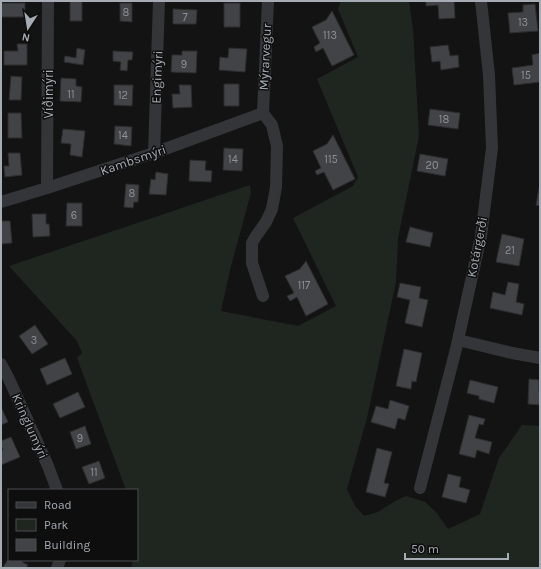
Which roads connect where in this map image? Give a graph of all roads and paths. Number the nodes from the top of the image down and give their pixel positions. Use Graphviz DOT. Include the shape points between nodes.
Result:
graph roads {
  1 [pos="48,1"];
  2 [pos="159,1"];
  3 [pos="268,1"];
  4 [pos="481,1"];
  5 [pos="263,113"];
  6 [pos="154,153"];
  7 [pos="47,188"];
  8 [pos="1,202"];
  9 [pos="263,296"];
  10 [pos="458,340"];
  11 [pos="540,358"];
  12 [pos="1,364"];
  13 [pos="420,488"];
  14 [pos="57,489"];
  1 -- 7 [label="street, Víðimýri"];
  2 -- 6 [label="street, Engimýri"];
  3 -- 5 [label="street, Mýrarvegur"];
  4 -- 10 [label="street, Kotárgerði" via="489,75 492,148 481,236"];
  5 -- 6 [label="street, Kambsmýri"];
  5 -- 9 [label="street" via="272,125 276,146 276,187 272,209 252,243 252,263"];
  6 -- 7 [label="street, Kambsmýri"];
  7 -- 8 [label="street, Kambsmýri"];
  10 -- 11 [label="street"];
  10 -- 13 [label="street, Kotárgerði"];
  12 -- 14 [label="street, Kringlumýri"];
}
